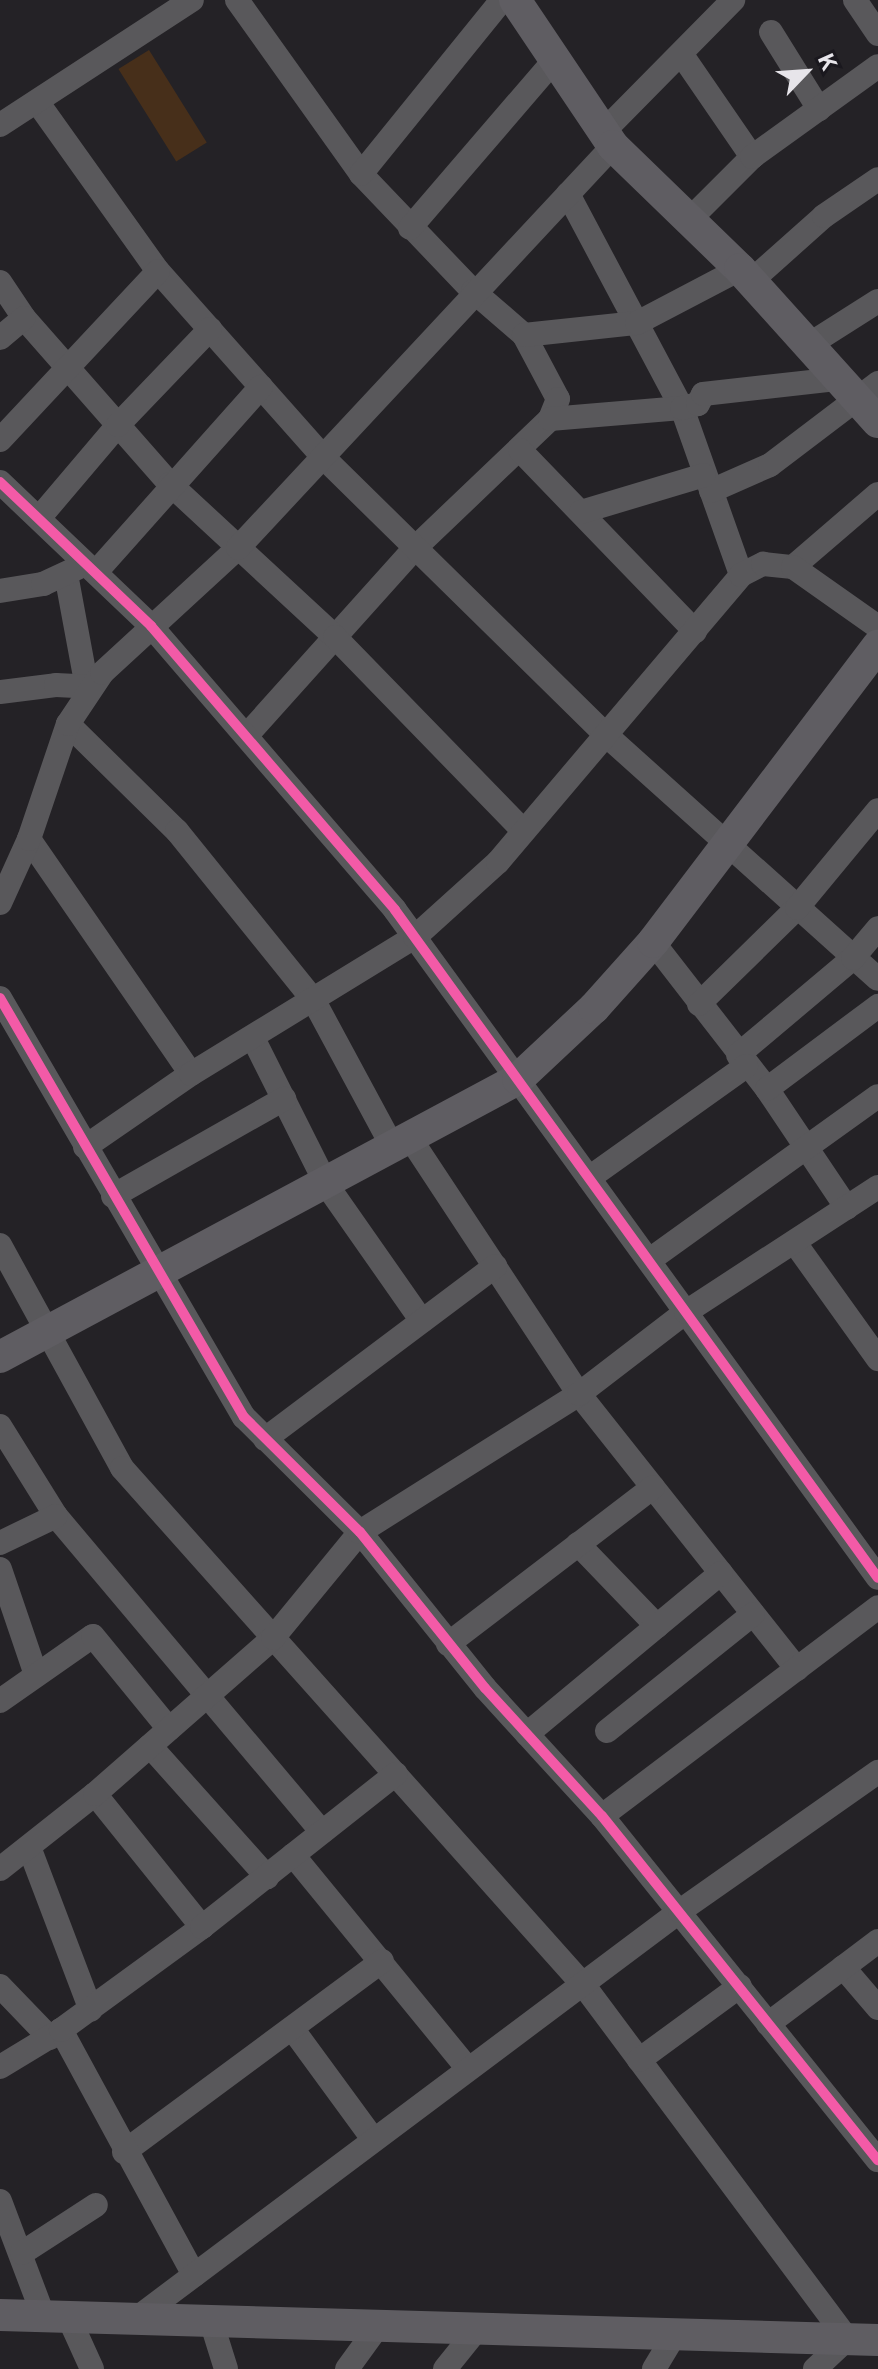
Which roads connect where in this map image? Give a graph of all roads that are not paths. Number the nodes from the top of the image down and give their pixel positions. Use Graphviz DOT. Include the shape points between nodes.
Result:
graph roads {
  1 [pos="192,0"];
  2 [pos="237,0"];
  3 [pos="733,0"];
  4 [pos="513,1"];
  5 [pos="771,32"];
  6 [pos="682,55"];
  7 [pos="553,62"];
  8 [pos="878,66"];
  9 [pos="38,103"];
  10 [pos="819,109"];
  11 [pos="3,116"];
  12 [pos="607,139"];
  13 [pos="752,157"];
  14 [pos="361,174"];
  15 [pos="878,179"];
  16 [pos="568,194"];
  17 [pos="688,221"];
  18 [pos="410,228"];
  19 [pos="158,271"];
  20 [pos="745,276"];
  21 [pos="0,282"];
  22 [pos="473,291"];
  23 [pos="878,301"];
  24 [pos="24,318"];
  25 [pos="637,323"];
  26 [pos="210,329"];
  27 [pos="524,335"];
  28 [pos="0,338"];
  29 [pos="807,346"];
  30 [pos="68,370"];
  31 [pos="261,387"];
  32 [pos="857,387"];
  33 [pos="682,408"];
  34 [pos="550,419"];
  35 [pos="878,422"];
  36 [pos="118,425"];
  37 [pos="0,440"];
  38 [pos="520,450"];
  39 [pos="323,457"];
  40 [pos="0,482"];
  41 [pos="708,483"];
  42 [pos="170,484"];
  43 [pos="878,494"];
  44 [pos="581,512"];
  45 [pos="40,517"];
  46 [pos="238,548"];
  47 [pos="414,549"];
  48 [pos="793,567"];
  49 [pos="83,570"];
  50 [pos="741,575"];
  51 [pos="0,591"];
  52 [pos="151,626"];
  53 [pos="878,627"];
  54 [pos="695,631"];
  55 [pos="335,637"];
  56 [pos="878,646"];
  57 [pos="89,687"];
  58 [pos="0,692"];
  59 [pos="68,724"];
  60 [pos="248,734"];
  61 [pos="606,735"];
  62 [pos="878,810"];
  63 [pos="523,830"];
  64 [pos="29,839"];
  65 [pos="726,848"];
  66 [pos="0,903"];
  67 [pos="797,908"];
  68 [pos="878,928"];
  69 [pos="415,937"];
  70 [pos="653,942"];
  71 [pos="878,946"];
  72 [pos="853,958"];
  73 [pos="878,979"];
  74 [pos="0,998"];
  75 [pos="314,1001"];
  76 [pos="699,1004"];
  77 [pos="878,1006"];
  78 [pos="254,1040"];
  79 [pos="742,1060"];
  80 [pos="191,1074"];
  81 [pos="518,1079"];
  82 [pos="767,1089"];
  83 [pos="878,1096"];
  84 [pos="284,1099"];
  85 [pos="402,1143"];
  86 [pos="806,1146"];
  87 [pos="85,1147"];
  88 [pos="589,1178"];
  89 [pos="326,1184"];
  90 [pos="878,1187"];
  91 [pos="113,1196"];
  92 [pos="847,1208"];
  93 [pos="795,1243"];
  94 [pos="0,1245"];
  95 [pos="651,1259"];
  96 [pos="495,1266"];
  97 [pos="158,1273"];
  98 [pos="686,1312"];
  99 [pos="422,1321"];
  100 [pos="870,1330"];
  101 [pos="50,1331"];
  102 [pos="0,1357"];
  103 [pos="878,1359"];
  104 [pos="579,1394"];
  105 [pos="0,1426"];
  106 [pos="265,1439"];
  107 [pos="653,1487"];
  108 [pos="56,1516"];
  109 [pos="360,1532"];
  110 [pos="0,1543"];
  111 [pos="578,1544"];
  112 [pos="0,1569"];
  113 [pos="721,1573"];
  114 [pos="878,1578"];
  115 [pos="878,1607"];
  116 [pos="753,1614"];
  117 [pos="10,1624"];
  118 [pos="657,1626"];
  119 [pos="273,1638"];
  120 [pos="448,1644"];
  121 [pos="797,1669"];
  122 [pos="36,1675"];
  123 [pos="206,1697"];
  124 [pos="0,1701"];
  125 [pos="169,1729"];
  126 [pos="607,1731"];
  127 [pos="527,1734"];
  128 [pos="150,1746"];
  129 [pos="878,1772"];
  130 [pos="396,1774"];
  131 [pos="95,1794"];
  132 [pos="602,1816"];
  133 [pos="322,1832"];
  134 [pos="29,1847"];
  135 [pos="293,1855"];
  136 [pos="0,1869"];
  137 [pos="267,1877"];
  138 [pos="680,1911"];
  139 [pos="202,1927"];
  140 [pos="878,1941"];
  141 [pos="382,1961"];
  142 [pos="843,1967"];
  143 [pos="0,1986"];
  144 [pos="740,1986"];
  145 [pos="585,1987"];
  146 [pos="878,2008"];
  147 [pos="91,2010"];
  148 [pos="768,2024"];
  149 [pos="294,2031"];
  150 [pos="55,2034"];
  151 [pos="639,2060"];
  152 [pos="0,2067"];
  153 [pos="468,2069"];
  154 [pos="373,2139"];
  155 [pos="124,2152"];
  156 [pos="878,2160"];
  157 [pos="0,2201"];
  158 [pos="96,2205"];
  159 [pos="22,2253"];
  160 [pos="194,2275"];
  161 [pos="0,2315"];
  162 [pos="56,2316"];
  163 [pos="137,2318"];
  164 [pos="211,2321"];
  165 [pos="379,2325"];
  166 [pos="478,2328"];
  167 [pos="675,2334"];
  168 [pos="863,2339"];
  169 [pos="92,2369"];
  170 [pos="226,2369"];
  171 [pos="347,2369"];
  172 [pos="445,2369"];
  173 [pos="654,2369"];
  174 [pos="815,2369"];
  1 -- 9 [label="street"];
  2 -- 14 [label="street"];
  3 -- 6 [label="street"];
  4 -- 7 [label="street"];
  4 -- 14 [label="street"];
  5 -- 10 [label="street"];
  6 -- 12 [label="street"];
  6 -- 13 [label="street"];
  7 -- 12 [label="street"];
  7 -- 18 [label="street"];
  8 -- 10 [label="street"];
  9 -- 11 [label="street"];
  9 -- 19 [label="street"];
  10 -- 13 [label="street"];
  12 -- 16 [label="street"];
  12 -- 17 [label="street"];
  13 -- 17 [label="street"];
  14 -- 18 [label="street"];
  15 -- 20 [label="street"];
  16 -- 22 [label="street"];
  16 -- 25 [label="street"];
  17 -- 20 [label="street"];
  18 -- 22 [label="street"];
  19 -- 26 [label="street"];
  19 -- 30 [label="street"];
  20 -- 25 [label="street"];
  20 -- 29 [label="street"];
  21 -- 24 [label="street"];
  22 -- 27 [label="street"];
  22 -- 39 [label="street"];
  23 -- 29 [label="street"];
  24 -- 28 [label="street"];
  24 -- 30 [label="street"];
  25 -- 27 [label="street"];
  25 -- 33 [label="street"];
  26 -- 31 [label="street"];
  26 -- 36 [label="street"];
  27 -- 34 [label="street" via="558,399"];
  29 -- 32 [label="street"];
  30 -- 36 [label="street"];
  30 -- 37 [label="street"];
  31 -- 39 [label="street"];
  31 -- 42 [label="street"];
  32 -- 33 [label="street" via="703,394 698,404"];
  32 -- 35 [label="street"];
  32 -- 41 [label="street" via="770,465"];
  33 -- 34 [label="street"];
  33 -- 41 [label="street"];
  34 -- 38 [label="street"];
  36 -- 42 [label="street"];
  36 -- 45 [label="street"];
  38 -- 44 [label="street"];
  38 -- 47 [label="street"];
  39 -- 46 [label="street"];
  39 -- 47 [label="street"];
  40 -- 45 [label="street"];
  41 -- 44 [label="street"];
  41 -- 50 [label="street"];
  42 -- 46 [label="street"];
  42 -- 49 [label="street"];
  43 -- 48 [label="street"];
  44 -- 54 [label="street"];
  45 -- 49 [label="street"];
  46 -- 52 [label="street"];
  46 -- 55 [label="street"];
  47 -- 55 [label="street"];
  47 -- 61 [label="street"];
  48 -- 50 [label="street" via="763,564"];
  48 -- 53 [label="street"];
  49 -- 51 [label="street"];
  49 -- 52 [label="street"];
  49 -- 57 [label="street"];
  50 -- 54 [label="street"];
  52 -- 57 [label="street"];
  52 -- 60 [label="street"];
  54 -- 61 [label="street"];
  55 -- 60 [label="street"];
  55 -- 63 [label="street"];
  56 -- 65 [label="street"];
  57 -- 58 [label="street"];
  57 -- 59 [label="street"];
  59 -- 64 [label="street"];
  59 -- 75 [label="street" via="177,831"];
  60 -- 69 [label="street"];
  61 -- 63 [label="street"];
  61 -- 65 [label="street"];
  62 -- 67 [label="street"];
  63 -- 69 [label="street" via="498,862"];
  64 -- 66 [label="street"];
  64 -- 80 [label="street"];
  65 -- 67 [label="street"];
  65 -- 70 [label="street"];
  67 -- 72 [label="street"];
  67 -- 76 [label="street"];
  68 -- 72 [label="street"];
  69 -- 75 [label="street"];
  69 -- 81 [label="street"];
  70 -- 76 [label="street"];
  70 -- 81 [label="street" via="594,1008"];
  71 -- 72 [label="street"];
  72 -- 73 [label="street"];
  72 -- 79 [label="street"];
  74 -- 87 [label="street"];
  75 -- 78 [label="street"];
  75 -- 85 [label="street"];
  76 -- 79 [label="street"];
  77 -- 82 [label="street"];
  78 -- 80 [label="street"];
  78 -- 84 [label="street"];
  79 -- 82 [label="street"];
  79 -- 88 [label="street"];
  80 -- 87 [label="street"];
  81 -- 85 [label="street"];
  81 -- 88 [label="street"];
  82 -- 86 [label="street"];
  83 -- 86 [label="street"];
  84 -- 89 [label="street"];
  84 -- 91 [label="street"];
  85 -- 89 [label="street"];
  85 -- 96 [label="street"];
  86 -- 92 [label="street"];
  86 -- 95 [label="street"];
  87 -- 91 [label="street"];
  88 -- 95 [label="street"];
  89 -- 97 [label="street"];
  89 -- 99 [label="street"];
  90 -- 92 [label="street"];
  91 -- 97 [label="street"];
  92 -- 93 [label="street"];
  93 -- 98 [label="street"];
  93 -- 100 [label="street"];
  94 -- 101 [label="street"];
  95 -- 98 [label="street"];
  96 -- 99 [label="street"];
  96 -- 104 [label="street"];
  97 -- 101 [label="street"];
  97 -- 106 [label="street" via="244,1417"];
  98 -- 104 [label="street"];
  98 -- 114 [label="street"];
  99 -- 106 [label="street"];
  100 -- 103 [label="street"];
  101 -- 102 [label="street"];
  101 -- 119 [label="street" via="122,1468"];
  104 -- 107 [label="street"];
  104 -- 109 [label="street"];
  105 -- 108 [label="street"];
  106 -- 109 [label="street"];
  107 -- 111 [label="street"];
  107 -- 113 [label="street"];
  108 -- 110 [label="street"];
  108 -- 123 [label="street"];
  109 -- 119 [label="street"];
  109 -- 120 [label="street"];
  111 -- 118 [label="street"];
  111 -- 120 [label="street"];
  112 -- 117 [label="street"];
  113 -- 116 [label="street"];
  113 -- 118 [label="street"];
  115 -- 121 [label="street"];
  116 -- 121 [label="street"];
  116 -- 126 [label="street"];
  117 -- 122 [label="street"];
  118 -- 127 [label="street"];
  119 -- 123 [label="street"];
  119 -- 130 [label="street"];
  120 -- 127 [label="street"];
  121 -- 132 [label="street"];
  122 -- 124 [label="street"];
  122 -- 125 [label="street" via="93,1636"];
  123 -- 125 [label="street"];
  123 -- 133 [label="street"];
  125 -- 128 [label="street"];
  127 -- 132 [label="street"];
  128 -- 131 [label="street"];
  128 -- 137 [label="street"];
  129 -- 138 [label="street"];
  130 -- 133 [label="street"];
  130 -- 145 [label="street"];
  131 -- 134 [label="street"];
  131 -- 139 [label="street"];
  132 -- 138 [label="street"];
  133 -- 135 [label="street"];
  134 -- 136 [label="street"];
  134 -- 147 [label="street"];
  135 -- 137 [label="street"];
  135 -- 141 [label="street"];
  137 -- 139 [label="street"];
  138 -- 144 [label="street"];
  138 -- 145 [label="street"];
  139 -- 147 [label="street"];
  140 -- 142 [label="street"];
  141 -- 149 [label="street"];
  141 -- 153 [label="street"];
  142 -- 146 [label="street"];
  142 -- 148 [label="street"];
  143 -- 150 [label="street"];
  144 -- 148 [label="street"];
  144 -- 151 [label="street"];
  145 -- 151 [label="street"];
  145 -- 153 [label="street"];
  147 -- 150 [label="street"];
  148 -- 156 [label="street"];
  149 -- 154 [label="street"];
  149 -- 155 [label="street"];
  150 -- 152 [label="street"];
  150 -- 155 [label="street"];
  151 -- 168 [label="street"];
  153 -- 154 [label="street"];
  154 -- 160 [label="street"];
  155 -- 160 [label="street"];
  157 -- 159 [label="street"];
  158 -- 159 [label="street"];
  159 -- 162 [label="street"];
  160 -- 163 [label="street"];
  161 -- 162 [label="street"];
  162 -- 163 [label="street"];
  162 -- 169 [label="street"];
  163 -- 164 [label="street"];
  164 -- 165 [label="street"];
  164 -- 170 [label="street"];
  165 -- 166 [label="street"];
  165 -- 171 [label="street"];
  166 -- 167 [label="street"];
  166 -- 172 [label="street"];
  167 -- 168 [label="street"];
  167 -- 173 [label="street"];
  168 -- 174 [label="street"];
}
